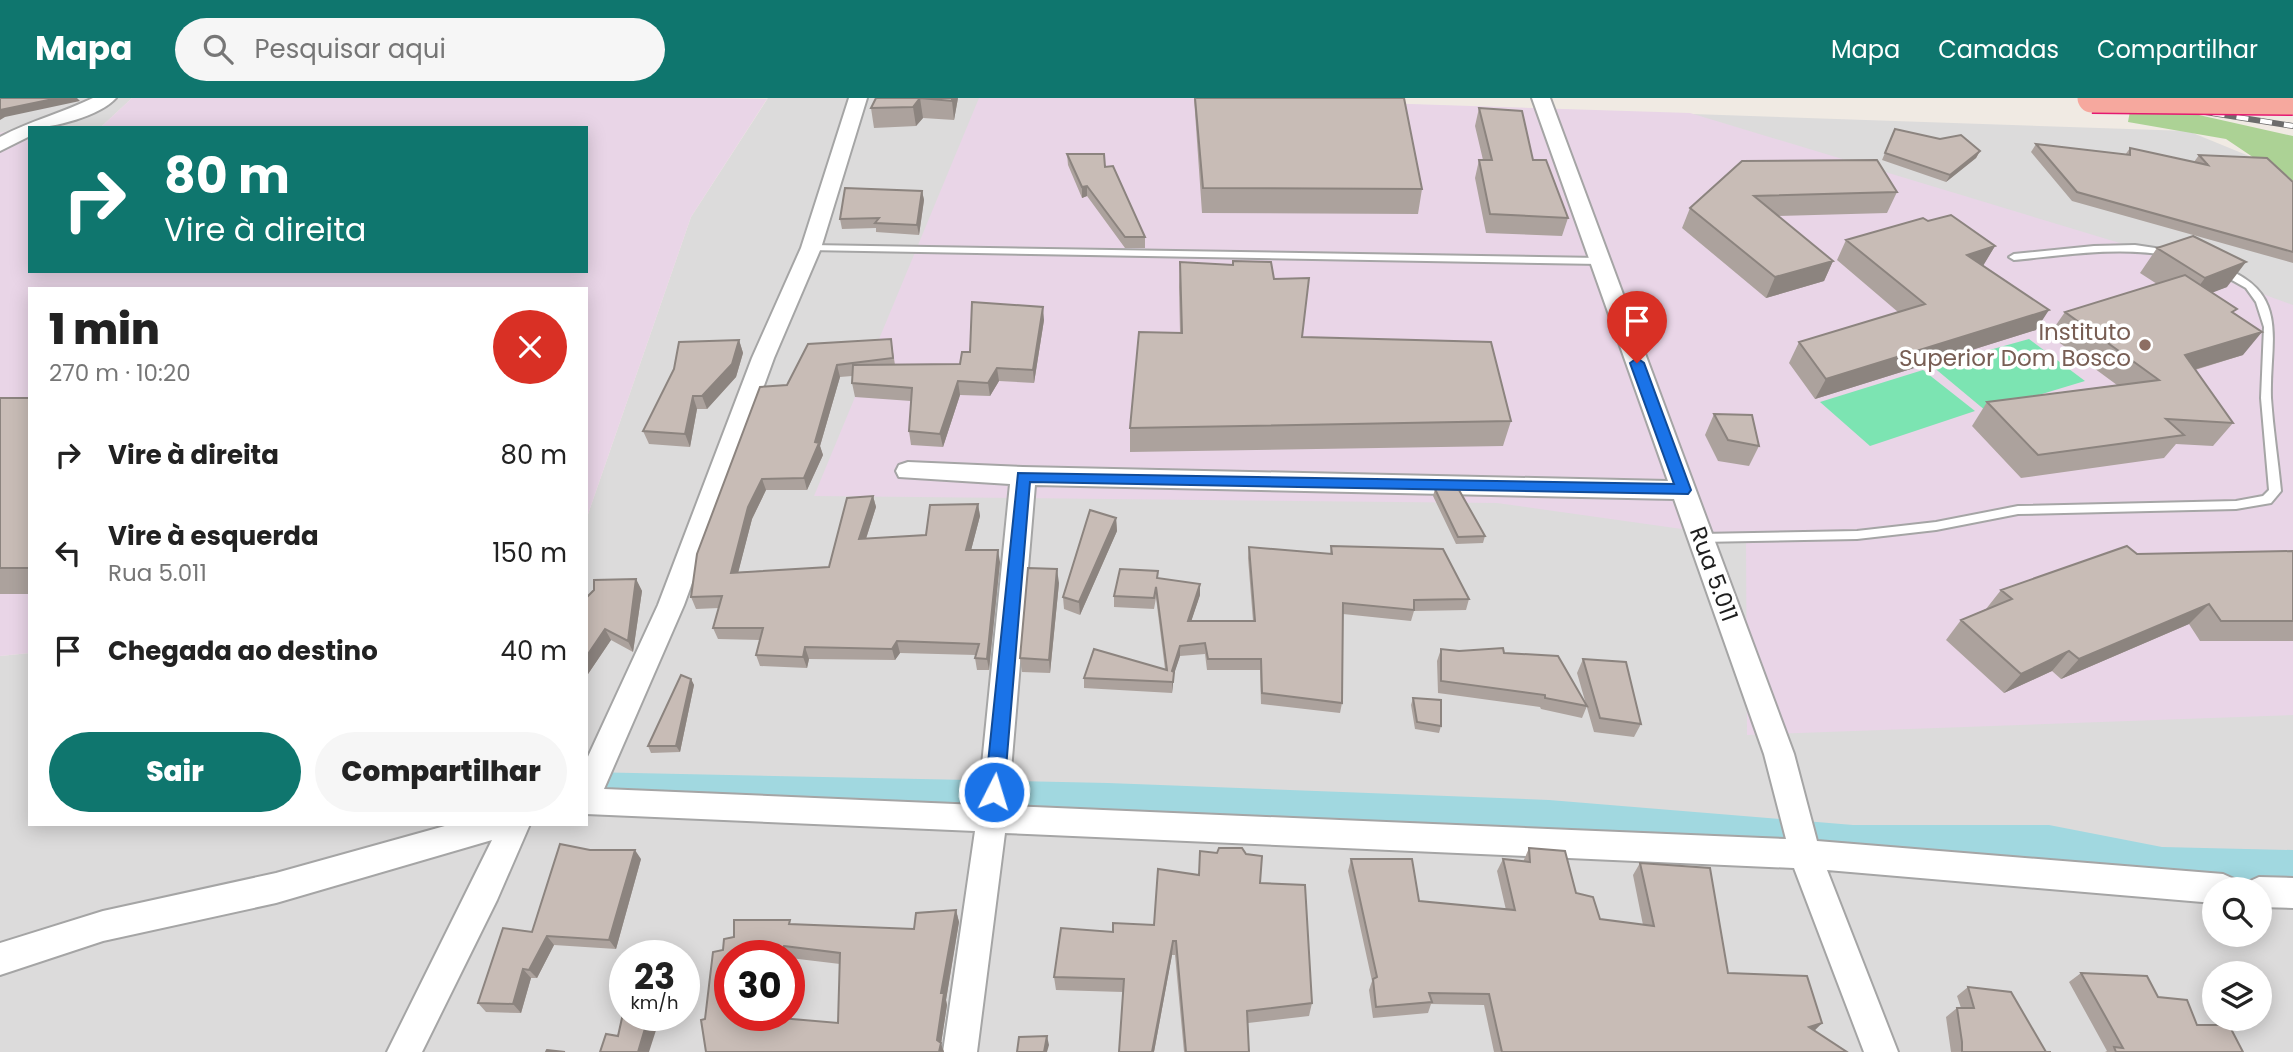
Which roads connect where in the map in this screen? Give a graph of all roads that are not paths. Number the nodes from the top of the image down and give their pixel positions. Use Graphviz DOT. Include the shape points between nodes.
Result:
graph roads {
  1 [pos="107,98"];
  2 [pos="858,98"];
  3 [pos="1541,98"];
  4 [pos="2092,98"];
  5 [pos="2293,100"];
  6 [pos="36,126"];
  7 [pos="28,129"];
  8 [pos="0,145"];
  9 [pos="811,248"];
  10 [pos="2180,255"];
  11 [pos="2014,257"];
  12 [pos="1600,261"];
  13 [pos="2203,262"];
  14 [pos="908,471"];
  15 [pos="1023,476"];
  16 [pos="1683,490"];
  17 [pos="1700,538"];
  18 [pos="588,791"];
  19 [pos="588,801"];
  20 [pos="992,818"];
  21 [pos="493,826"];
  22 [pos="514,826"];
  23 [pos="1805,854"];
  24 [pos="2202,887"];
  25 [pos="2272,892"];
  26 [pos="2293,893"];
  27 [pos="0,959"];
  28 [pos="404,1052"];
  29 [pos="960,1052"];
  30 [pos="1881,1052"];
  1 -- 6 [label="street"];
  2 -- 9 [label="street"];
  3 -- 12 [label="street, Rua 5.011"];
  4 -- 5 [label="highway, bridge"];
  7 -- 8 [label="street"];
  9 -- 12 [label="lane"];
  9 -- 18 [label="street" via="763,358 671,605"];
  10 -- 11 [label="lane" via="2156,249 2115,249"];
  12 -- 16 [label="street, Rua 5.011"];
  13 -- 17 [label="lane" via="2249,286 2269,327 2266,398 2275,491 2267,500 2236,505 2018,510 1857,535"];
  14 -- 15 [label="street"];
  15 -- 16 [label="street"];
  15 -- 20 [label="street"];
  16 -- 17 [label="street, Rua 5.011"];
  17 -- 23 [label="street, Rua 5.011" via="1779,754"];
  19 -- 20 [label="street"];
  20 -- 23 [label="street"];
  20 -- 29 [label="street"];
  21 -- 27 [label="street" via="276,888 103,926"];
  22 -- 28 [label="street"];
  23 -- 24 [label="street"];
  23 -- 30 [label="street, Rua 5.011"];
  25 -- 26 [label="street"];
}
